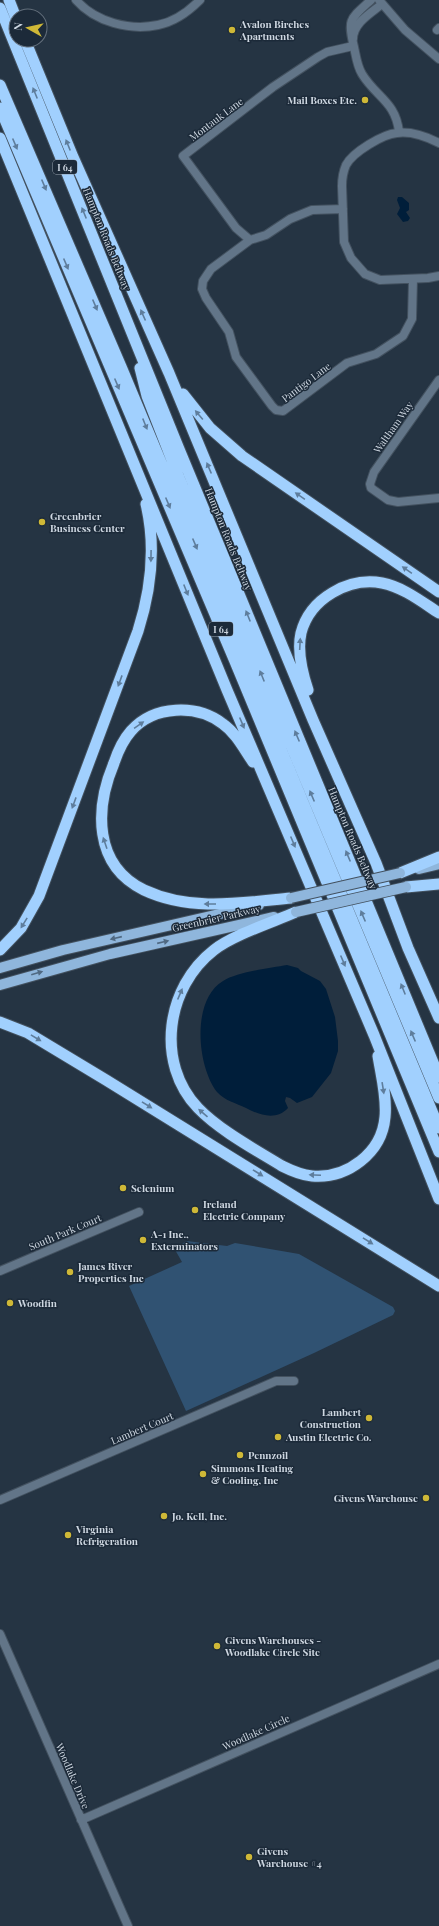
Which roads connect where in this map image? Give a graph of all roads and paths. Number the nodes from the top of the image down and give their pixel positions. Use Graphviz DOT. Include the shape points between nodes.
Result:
graph roads {
  1 [pos="76,0"];
  2 [pos="200,0"];
  3 [pos="371,0"];
  4 [pos="381,2"];
  5 [pos="0,8"];
  6 [pos="353,46"];
  7 [pos="28,48"];
  8 [pos="439,59"];
  9 [pos="0,85"];
  10 [pos="0,108"];
  11 [pos="399,132"];
  12 [pos="0,138"];
  13 [pos="439,142"];
  14 [pos="343,209"];
  15 [pos="250,240"];
  16 [pos="439,276"];
  17 [pos="413,279"];
  18 [pos="130,327"];
  19 [pos="159,350"];
  20 [pos="439,380"];
  21 [pos="134,463"];
  22 [pos="439,498"];
  23 [pos="439,592"];
  24 [pos="439,613"];
  25 [pos="326,750"];
  26 [pos="266,780"];
  27 [pos="439,857"];
  28 [pos="439,864"];
  29 [pos="400,873"];
  30 [pos="439,879"];
  31 [pos="439,884"];
  32 [pos="406,887"];
  33 [pos="290,898"];
  34 [pos="296,912"];
  35 [pos="408,948"];
  36 [pos="0,950"];
  37 [pos="0,968"];
  38 [pos="0,985"];
  39 [pos="439,1004"];
  40 [pos="439,1018"];
  41 [pos="0,1022"];
  42 [pos="374,1035"];
  43 [pos="439,1077"];
  44 [pos="439,1098"];
  45 [pos="439,1128"];
  46 [pos="439,1152"];
  47 [pos="439,1198"];
  48 [pos="139,1212"];
  49 [pos="0,1271"];
  50 [pos="439,1286"];
  51 [pos="294,1381"];
  52 [pos="0,1500"];
  53 [pos="0,1634"];
  54 [pos="439,1664"];
  55 [pos="81,1820"];
  56 [pos="128,1926"];
  1 -- 2 [label="street" via="95,16 113,23 136,27 158,25 175,19"];
  3 -- 6 [label="street" via="351,20 349,27"];
  4 -- 6 [label="street" via="356,28 353,33"];
  4 -- 8 [label="street" via="405,30"];
  18 -- 5 [label="highway, Hampton Roads Beltway / I 64, one-way"];
  6 -- 11 [label="street" via="359,69 396,115"];
  6 -- 15 [label="street, Montauk Lane" via="327,52 318,57 183,156 236,228"];
  19 -- 7 [label="highway, one-way" via="73,157"];
  9 -- 45 [label="highway, one-way" via="126,376"];
  10 -- 46 [label="highway, I 64, one-way" via="262,725"];
  11 -- 13 [label="street"];
  11 -- 14 [label="street" via="379,138 346,164 342,177"];
  12 -- 21 [label="highway"];
  14 -- 15 [label="street, Pantigo Lane" via="312,210 290,219 266,235"];
  14 -- 17 [label="street" via="344,242 365,274 380,280"];
  15 -- 17 [label="street, Pantigo Lane" via="211,269 203,281 202,289 229,332 236,356 272,406 280,411 347,363 376,354 403,336 412,319"];
  16 -- 17 [label="street"];
  43 -- 18 [label="highway, Hampton Roads Beltway / I 64, one-way"];
  44 -- 18 [label="highway, one-way" via="179,478 147,396"];
  23 -- 19 [label="highway, one-way" via="225,442 185,398"];
  25 -- 19 [label="highway, one-way"];
  20 -- 22 [label="street, Waltham Way" via="374,472 370,484 380,496 394,501"];
  21 -- 26 [label="highway, one-way"];
  21 -- 36 [label="highway, one-way" via="147,510 151,544 150,581 144,615 39,896 21,928"];
  25 -- 24 [label="highway, one-way" via="301,664 301,633 311,612 333,592 350,584 368,582 387,584 400,589"];
  25 -- 35 [label="highway" via="376,863"];
  33 -- 26 [label="highway, one-way" via="225,904 174,901 134,884 120,870 107,849 101,828 104,790 120,748 136,726 154,715 179,710 194,711 216,719 232,733"];
  26 -- 42 [label="highway, one-way"];
  27 -- 29 [label="highway"];
  28 -- 29 [label="main road, Greenbrier Parkway"];
  29 -- 33 [label="main road, Greenbrier Parkway, bridge"];
  30 -- 32 [label="main road, Greenbrier Parkway"];
  31 -- 32 [label="highway"];
  32 -- 34 [label="main road, Greenbrier Parkway, bridge"];
  33 -- 37 [label="main road, Greenbrier Parkway, one-way" via="76,947"];
  38 -- 34 [label="main road, Greenbrier Parkway, one-way" via="110,954"];
  42 -- 34 [label="highway, one-way" via="385,1107 382,1129 366,1156 352,1167 334,1174 312,1176 282,1166 210,1118 185,1092 173,1062 170,1040 174,1012 186,981 215,949"];
  35 -- 39 [label="highway" via="428,979"];
  35 -- 40 [label="highway"];
  41 -- 50 [label="highway, one-way" via="28,1033"];
  42 -- 47 [label="highway"];
  48 -- 49 [label="street, South Park Court"];
  51 -- 52 [label="street, Lambert Court" via="276,1381"];
  53 -- 55 [label="street, Woodlake Drive"];
  54 -- 55 [label="street, Woodlake Circle"];
  55 -- 56 [label="street, Woodlake Drive"];
}
